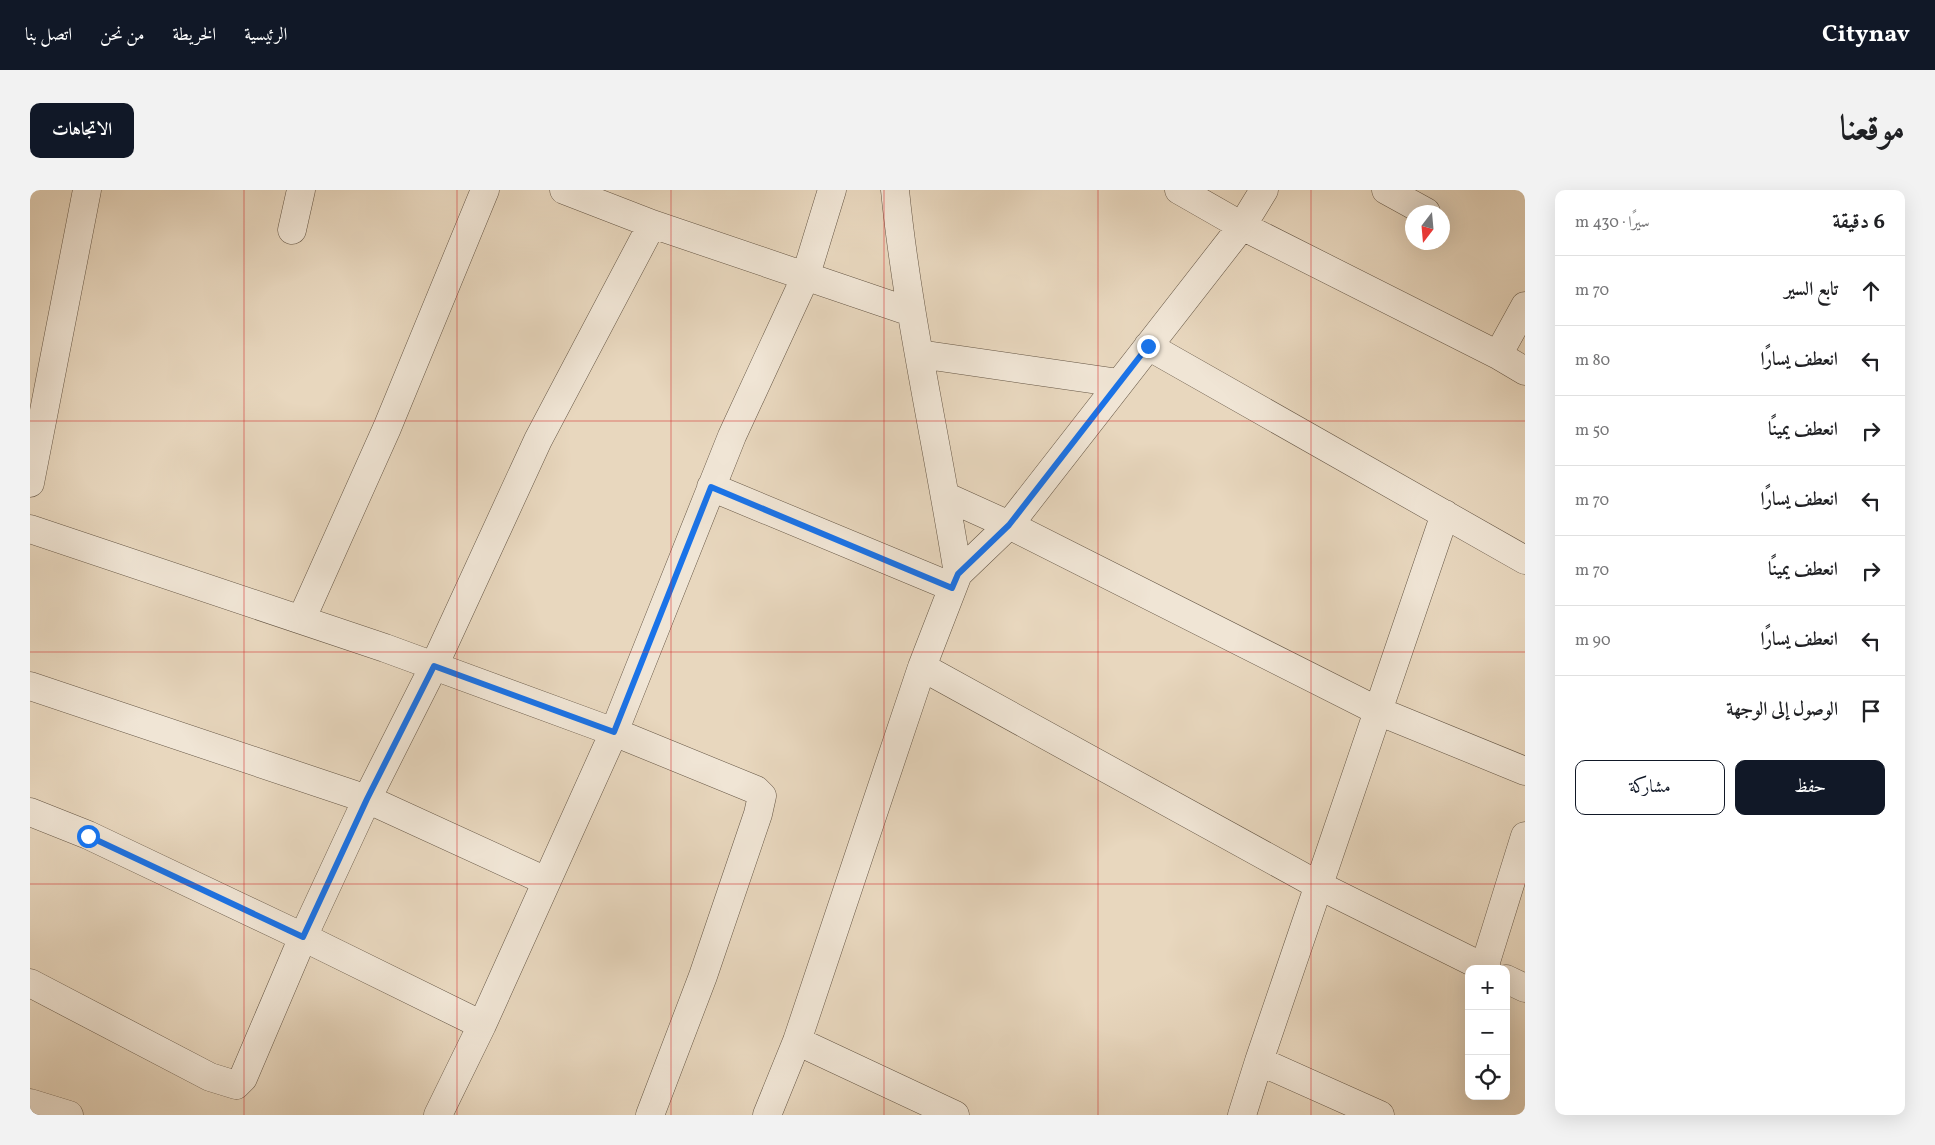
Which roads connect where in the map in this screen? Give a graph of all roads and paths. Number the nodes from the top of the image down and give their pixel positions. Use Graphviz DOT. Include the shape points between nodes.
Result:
graph roads {
  1 [pos="86,190"];
  2 [pos="301,190"];
  3 [pos="485,190"];
  4 [pos="564,190"];
  5 [pos="832,190"];
  6 [pos="895,190"];
  7 [pos="1179,190"];
  8 [pos="1264,190"];
  9 [pos="1386,190"];
  10 [pos="1413,205"];
  11 [pos="652,224"];
  12 [pos="1242,226"];
  13 [pos="292,230"];
  14 [pos="804,278"];
  15 [pos="1525,306"];
  16 [pos="910,312"];
  17 [pos="1148,346"];
  18 [pos="919,354"];
  19 [pos="1498,355"];
  20 [pos="1525,371"];
  21 [pos="1119,383"];
  22 [pos="30,483"];
  23 [pos="711,487"];
  24 [pos="947,497"];
  25 [pos="1445,514"];
  26 [pos="1009,525"];
  27 [pos="30,529"];
  28 [pos="1525,560"];
  29 [pos="955,581"];
  30 [pos="302,618"];
  31 [pos="434,666"];
  32 [pos="922,667"];
  33 [pos="30,686"];
  34 [pos="1378,712"];
  35 [pos="614,732"];
  36 [pos="1525,771"];
  37 [pos="367,799"];
  38 [pos="30,812"];
  39 [pos="1525,836"];
  40 [pos="546,881"];
  41 [pos="1318,885"];
  42 [pos="303,937"];
  43 [pos="1478,965"];
  44 [pos="1494,965"];
  45 [pos="1510,981"];
  46 [pos="30,983"];
  47 [pos="1525,988"];
  48 [pos="482,1025"];
  49 [pos="797,1041"];
  50 [pos="1259,1062"];
  51 [pos="30,1103"];
  52 [pos="952,1114"];
  53 [pos="69,1115"];
  54 [pos="438,1115"];
  55 [pos="650,1115"];
  56 [pos="767,1115"];
  57 [pos="1242,1115"];
  58 [pos="1380,1115"];
  1 -- 22 [label="street"];
  2 -- 13 [label="street"];
  3 -- 30 [label="street" via="387,428"];
  4 -- 11 [label="street"];
  5 -- 14 [label="street"];
  6 -- 16 [label="street"];
  7 -- 12 [label="street"];
  8 -- 12 [label="street"];
  9 -- 10 [label="street"];
  11 -- 14 [label="street"];
  11 -- 31 [label="street" via="538,440"];
  12 -- 17 [label="street"];
  12 -- 19 [label="street"];
  14 -- 16 [label="street"];
  14 -- 23 [label="street"];
  15 -- 19 [label="street"];
  16 -- 18 [label="street"];
  17 -- 21 [label="street"];
  17 -- 25 [label="street"];
  18 -- 21 [label="street"];
  18 -- 24 [label="street"];
  19 -- 20 [label="street"];
  21 -- 26 [label="street"];
  23 -- 29 [label="street"];
  23 -- 35 [label="street"];
  24 -- 26 [label="street"];
  24 -- 29 [label="street"];
  25 -- 28 [label="street"];
  25 -- 34 [label="street"];
  26 -- 29 [label="street"];
  26 -- 34 [label="street"];
  27 -- 30 [label="street"];
  29 -- 32 [label="street"];
  30 -- 31 [label="street"];
  31 -- 35 [label="street"];
  31 -- 37 [label="street"];
  32 -- 41 [label="street"];
  32 -- 49 [label="street"];
  33 -- 37 [label="street"];
  34 -- 36 [label="street"];
  34 -- 41 [label="street"];
  35 -- 40 [label="street"];
  35 -- 55 [label="street" via="746,784 762,796 703,976"];
  37 -- 40 [label="street"];
  37 -- 42 [label="street"];
  38 -- 42 [label="street"];
  39 -- 44 [label="street"];
  40 -- 48 [label="street"];
  41 -- 43 [label="street"];
  41 -- 50 [label="street"];
  42 -- 46 [label="street" via="249,1066 236,1085 210,1077"];
  42 -- 48 [label="street"];
  45 -- 47 [label="street"];
  48 -- 54 [label="street"];
  49 -- 52 [label="street"];
  49 -- 56 [label="street"];
  50 -- 57 [label="street"];
  50 -- 58 [label="street"];
  51 -- 53 [label="street"];
}
